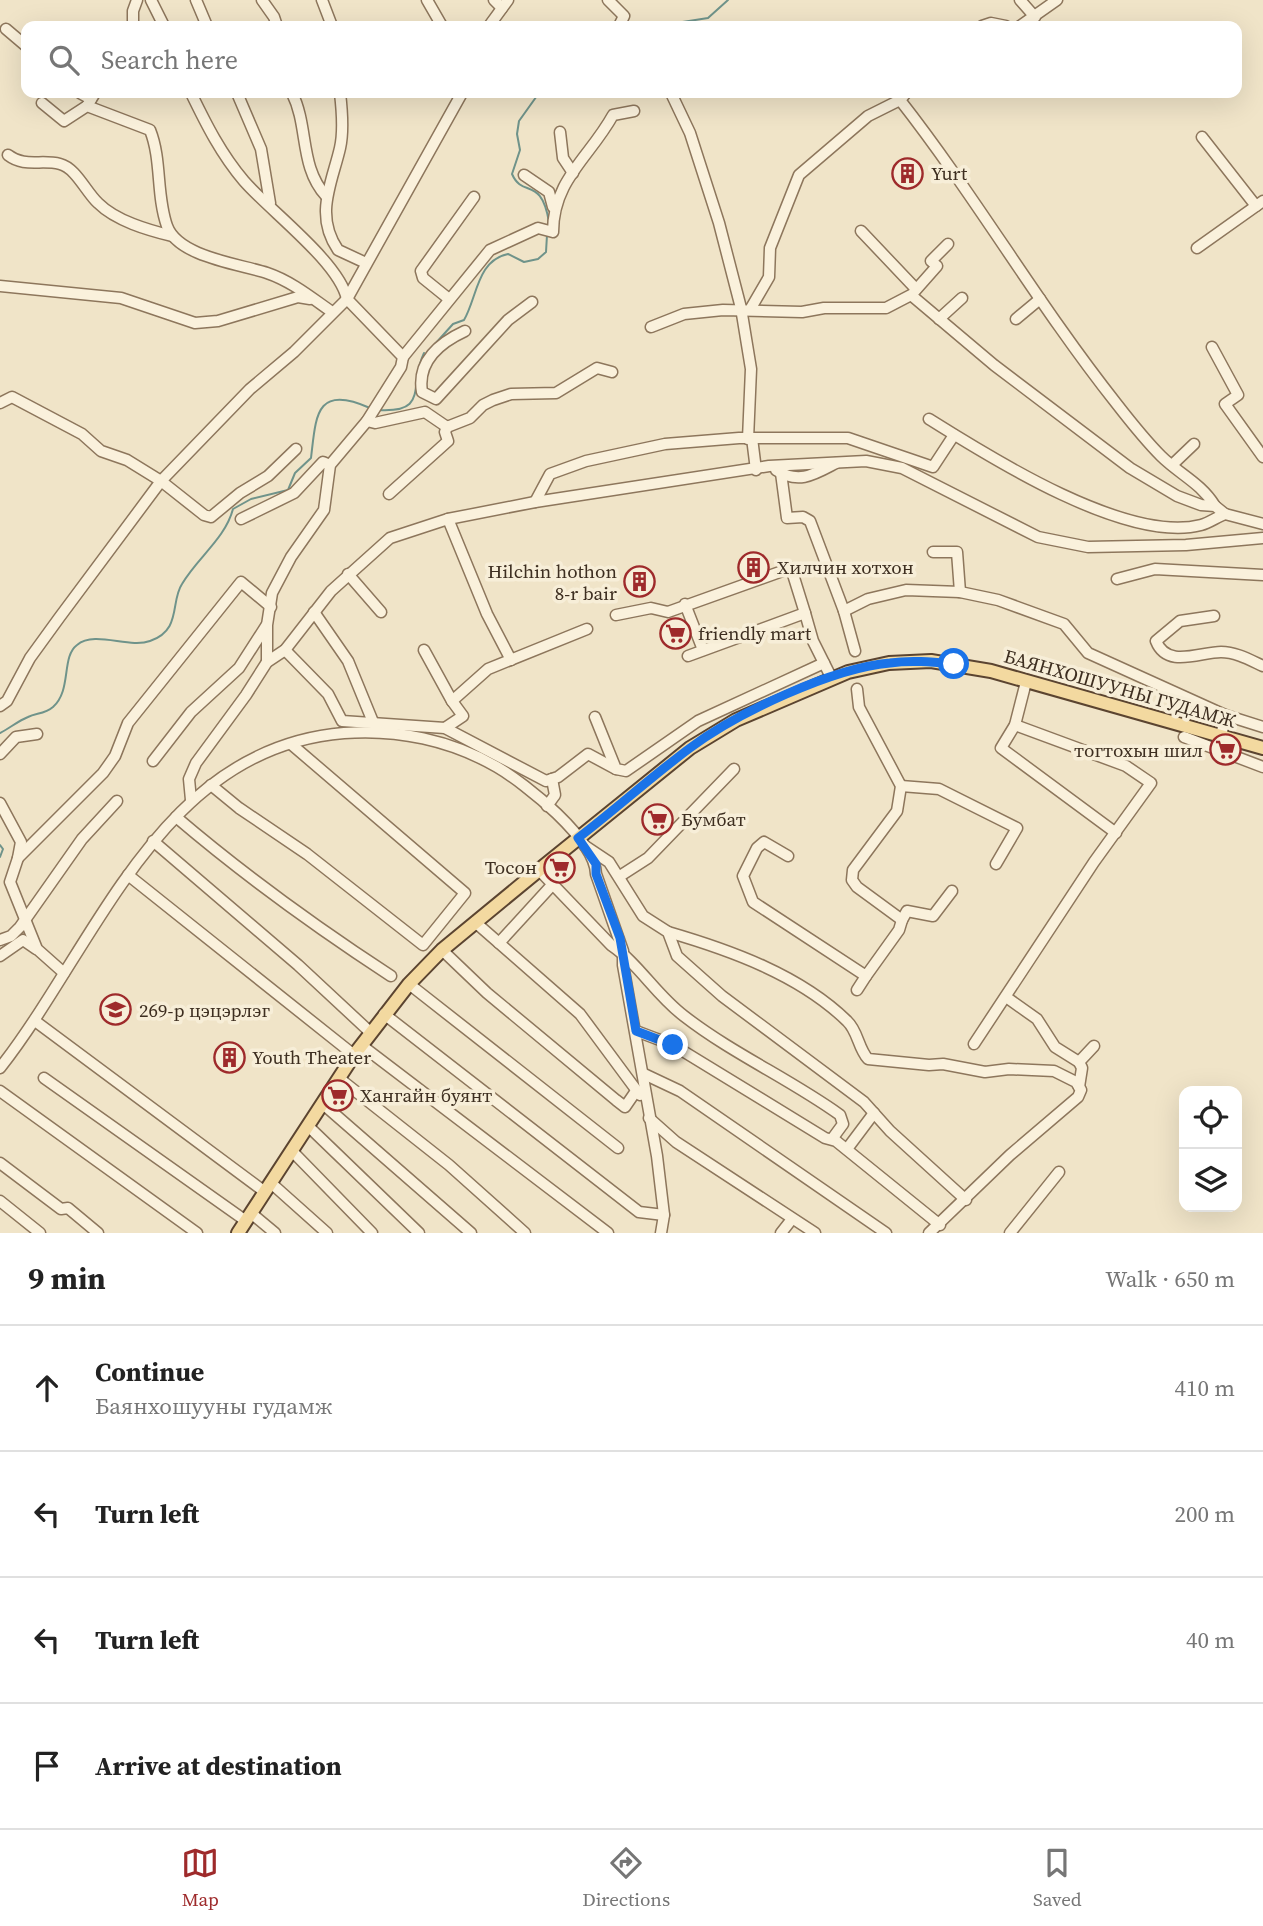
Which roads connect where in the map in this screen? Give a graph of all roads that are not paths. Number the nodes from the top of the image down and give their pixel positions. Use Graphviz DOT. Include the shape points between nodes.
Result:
graph roads {
  1 [pos="137,0"];
  2 [pos="151,0"];
  3 [pos="196,0"];
  4 [pos="262,0"];
  5 [pos="321,0"];
  6 [pos="427,0"];
  7 [pos="608,0"];
  8 [pos="1020,0"];
  9 [pos="1057,0"];
  10 [pos="501,3"];
  11 [pos="1035,17"];
  12 [pos="134,21"];
  13 [pos="162,21"];
  14 [pos="205,21"];
  15 [pos="276,21"];
  16 [pos="330,21"];
  17 [pos="439,21"];
  18 [pos="492,21"];
  19 [pos="622,21"];
  20 [pos="1028,21"];
  21 [pos="6,29"];
  22 [pos="21,42"];
  23 [pos="193,98"];
  24 [pos="239,98"];
  25 [pos="294,98"];
  26 [pos="340,98"];
  27 [pos="459,98"];
  28 [pos="673,98"];
  29 [pos="901,98"];
  30 [pos="904,98"];
  31 [pos="91,99"];
  32 [pos="42,103"];
  33 [pos="635,111"];
  34 [pos="560,132"];
  35 [pos="1202,137"];
  36 [pos="8,155"];
  37 [pos="573,173"];
  38 [pos="524,174"];
  39 [pos="326,196"];
  40 [pos="474,197"];
  41 [pos="1259,203"];
  42 [pos="272,207"];
  43 [pos="553,207"];
  44 [pos="861,231"];
  45 [pos="172,236"];
  46 [pos="948,244"];
  47 [pos="1197,248"];
  48 [pos="366,263"];
  49 [pos="0,286"];
  50 [pos="914,292"];
  51 [pos="962,298"];
  52 [pos="314,299"];
  53 [pos="347,299"];
  54 [pos="449,299"];
  55 [pos="1040,299"];
  56 [pos="531,302"];
  57 [pos="746,308"];
  58 [pos="332,312"];
  59 [pos="939,319"];
  60 [pos="1016,319"];
  61 [pos="651,327"];
  62 [pos="465,331"];
  63 [pos="1212,347"];
  64 [pos="403,357"];
  65 [pos="612,372"];
  66 [pos="426,396"];
  67 [pos="0,403"];
  68 [pos="410,414"];
  69 [pos="368,419"];
  70 [pos="929,419"];
  71 [pos="447,427"];
  72 [pos="954,435"];
  73 [pos="750,438"];
  74 [pos="1194,444"];
  75 [pos="296,449"];
  76 [pos="888,451"];
  77 [pos="1263,457"];
  78 [pos="839,461"];
  79 [pos="866,461"];
  80 [pos="330,465"];
  81 [pos="1172,465"];
  82 [pos="769,466"];
  83 [pos="757,470"];
  84 [pos="781,473"];
  85 [pos="161,481"];
  86 [pos="389,494"];
  87 [pos="534,502"];
  88 [pos="1214,506"];
  89 [pos="1225,514"];
  90 [pos="241,519"];
  91 [pos="448,519"];
  92 [pos="1263,524"];
  93 [pos="1263,538"];
  94 [pos="933,552"];
  95 [pos="348,573"];
  96 [pos="1263,575"];
  97 [pos="1117,579"];
  98 [pos="960,592"];
  99 [pos="685,604"];
  100 [pos="271,607"];
  101 [pos="844,611"];
  102 [pos="314,612"];
  103 [pos="381,612"];
  104 [pos="805,613"];
  105 [pos="616,615"];
  106 [pos="1214,616"];
  107 [pos="267,625"];
  108 [pos="587,629"];
  109 [pos="285,650"];
  110 [pos="424,650"];
  111 [pos="703,650"];
  112 [pos="855,651"];
  113 [pos="688,656"];
  114 [pos="511,660"];
  115 [pos="267,662"];
  116 [pos="824,663"];
  117 [pos="1263,666"];
  118 [pos="831,677"];
  119 [pos="1026,682"];
  120 [pos="857,689"];
  121 [pos="452,701"];
  122 [pos="0,706"];
  123 [pos="1225,715"];
  124 [pos="596,717"];
  125 [pos="342,721"];
  126 [pos="373,722"];
  127 [pos="1015,725"];
  128 [pos="1263,727"];
  129 [pos="445,728"];
  130 [pos="37,734"];
  131 [pos="328,734"];
  132 [pos="1184,737"];
  133 [pos="1220,743"];
  134 [pos="291,744"];
  135 [pos="1263,748"];
  136 [pos="0,754"];
  137 [pos="153,761"];
  138 [pos="1263,767"];
  139 [pos="616,769"];
  140 [pos="734,769"];
  141 [pos="552,779"];
  142 [pos="211,785"];
  143 [pos="901,786"];
  144 [pos="191,800"];
  145 [pos="117,801"];
  146 [pos="0,803"];
  147 [pos="547,806"];
  148 [pos="176,817"];
  149 [pos="1116,832"];
  150 [pos="153,841"];
  151 [pos="581,842"];
  152 [pos="788,856"];
  153 [pos="18,858"];
  154 [pos="996,864"];
  155 [pos="539,870"];
  156 [pos="128,875"];
  157 [pos="620,876"];
  158 [pos="553,884"];
  159 [pos="952,891"];
  160 [pos="26,919"];
  161 [pos="902,920"];
  162 [pos="475,922"];
  163 [pos="668,932"];
  164 [pos="0,940"];
  165 [pos="499,943"];
  166 [pos="37,949"];
  167 [pos="442,950"];
  168 [pos="623,951"];
  169 [pos="0,956"];
  170 [pos="64,973"];
  171 [pos="391,976"];
  172 [pos="866,976"];
  173 [pos="409,984"];
  174 [pos="857,990"];
  175 [pos="1006,997"];
  176 [pos="384,1014"];
  177 [pos="35,1021"];
  178 [pos="636,1031"];
  179 [pos="370,1032"];
  180 [pos="974,1044"];
  181 [pos="1094,1046"];
  182 [pos="358,1050"];
  183 [pos="1079,1062"];
  184 [pos="0,1068"];
  185 [pos="644,1074"];
  186 [pos="44,1078"];
  187 [pos="340,1079"];
  188 [pos="1079,1087"];
  189 [pos="0,1091"];
  190 [pos="636,1091"];
  191 [pos="647,1100"];
  192 [pos="323,1104"];
  193 [pos="874,1113"];
  194 [pos="648,1117"];
  195 [pos="308,1126"];
  196 [pos="832,1139"];
  197 [pos="618,1148"];
  198 [pos="847,1149"];
  199 [pos="292,1152"];
  200 [pos="0,1163"];
  201 [pos="1059,1172"];
  202 [pos="268,1188"];
  203 [pos="966,1200"];
  204 [pos="0,1201"];
  205 [pos="664,1215"];
  206 [pos="248,1217"];
  207 [pos="792,1219"];
  208 [pos="940,1225"];
  209 [pos="40,1233"];
  210 [pos="98,1233"];
  211 [pos="197,1233"];
  212 [pos="238,1233"];
  213 [pos="275,1233"];
  214 [pos="327,1233"];
  215 [pos="372,1233"];
  216 [pos="419,1233"];
  217 [pos="471,1233"];
  218 [pos="524,1233"];
  219 [pos="608,1233"];
  220 [pos="661,1233"];
  221 [pos="781,1233"];
  222 [pos="815,1233"];
  223 [pos="886,1233"];
  224 [pos="929,1233"];
  225 [pos="1010,1233"];
  1 -- 12 [label="street"];
  2 -- 13 [label="street"];
  3 -- 14 [label="street"];
  4 -- 15 [label="street"];
  5 -- 16 [label="street"];
  6 -- 17 [label="street"];
  7 -- 19 [label="street" via="624,16"];
  8 -- 11 [label="street"];
  9 -- 11 [label="street"];
  10 -- 18 [label="street"];
  11 -- 20 [label="street"];
  21 -- 22 [label="street"];
  23 -- 42 [label="street" via="217,146"];
  24 -- 42 [label="street" via="261,149"];
  25 -- 39 [label="street" via="301,114 306,160"];
  26 -- 39 [label="street" via="340,148"];
  27 -- 48 [label="street"];
  28 -- 57 [label="street" via="695,146"];
  29 -- 57 [label="street" via="868,116 799,175 770,248 769,276"];
  30 -- 55 [label="street"];
  31 -- 32 [label="street" via="64,121"];
  31 -- 45 [label="street" via="150,130"];
  33 -- 37 [label="street" via="613,115"];
  34 -- 37 [label="street" via="563,158"];
  35 -- 41 [label="street"];
  36 -- 45 [label="street" via="25,164 60,163 112,213"];
  37 -- 43 [label="street"];
  38 -- 43 [label="street" via="549,192"];
  39 -- 48 [label="street" via="326,219 334,244 342,253"];
  40 -- 54 [label="street" via="421,271 423,278"];
  41 -- 47 [label="street"];
  42 -- 53 [label="street" via="344,286"];
  43 -- 54 [label="street" via="550,231 538,228 491,250"];
  44 -- 50 [label="street"];
  45 -- 52 [label="street" via="211,259 267,273"];
  46 -- 50 [label="street" via="931,261 937,266"];
  48 -- 53 [label="street"];
  49 -- 52 [label="street" via="121,298 195,323 218,321 298,297"];
  50 -- 57 [label="street" via="886,308 802,312"];
  50 -- 59 [label="street"];
  51 -- 59 [label="street"];
  52 -- 58 [label="street"];
  53 -- 58 [label="street"];
  53 -- 64 [label="street"];
  54 -- 64 [label="street"];
  55 -- 60 [label="street"];
  55 -- 81 [label="street" via="1115,403"];
  56 -- 66 [label="street" via="508,320 436,399"];
  57 -- 61 [label="street" via="684,314"];
  57 -- 73 [label="street"];
  58 -- 85 [label="street"];
  59 -- 88 [label="street" via="1130,468 1177,496"];
  62 -- 66 [label="street" via="446,340 429,357 419,376"];
  63 -- 77 [label="street" via="1238,396 1225,404"];
  64 -- 69 [label="street"];
  65 -- 71 [label="street" via="597,368 556,393 511,394 482,405 470,418"];
  66 -- 68 [label="street"];
  67 -- 85 [label="street" via="12,397"];
  68 -- 69 [label="street" via="375,423"];
  68 -- 71 [label="street" via="425,412"];
  69 -- 80 [label="street"];
  70 -- 72 [label="street"];
  71 -- 86 [label="street" via="448,441"];
  72 -- 76 [label="street" via="933,467"];
  72 -- 89 [label="street" via="1094,510 1171,527 1201,525"];
  73 -- 76 [label="street" via="848,438"];
  73 -- 83 [label="street"];
  73 -- 87 [label="street" via="665,444 586,461 550,474"];
  74 -- 81 [label="street"];
  75 -- 85 [label="street" via="216,516 204,515"];
  76 -- 79 [label="street"];
  78 -- 79 [label="street"];
  78 -- 82 [label="street"];
  78 -- 84 [label="street" via="807,478"];
  79 -- 93 [label="street" via="902,468 1038,537 1088,547"];
  80 -- 90 [label="street" via="323,462 294,493"];
  80 -- 100 [label="street" via="324,510 291,557 272,593"];
  81 -- 88 [label="street" via="1206,491"];
  82 -- 83 [label="street"];
  82 -- 84 [label="street"];
  83 -- 87 [label="street"];
  84 -- 101 [label="street" via="787,519 810,521"];
  85 -- 122 [label="street" via="30,658"];
  87 -- 91 [label="street"];
  88 -- 89 [label="street"];
  89 -- 92 [label="street"];
  91 -- 95 [label="street" via="390,538"];
  91 -- 114 [label="street"];
  94 -- 98 [label="street" via="957,552"];
  95 -- 102 [label="street"];
  95 -- 103 [label="street"];
  96 -- 97 [label="street" via="1155,569"];
  98 -- 101 [label="street" via="892,592"];
  98 -- 123 [label="street" via="1049,616 1064,624 1088,653"];
  99 -- 104 [label="street" via="791,568"];
  99 -- 105 [label="street" via="668,612 651,608"];
  99 -- 111 [label="street"];
  100 -- 107 [label="street"];
  100 -- 153 [label="street" via="241,582 128,723 103,773"];
  101 -- 112 [label="street"];
  102 -- 109 [label="street"];
  102 -- 126 [label="street" via="348,661"];
  104 -- 111 [label="street"];
  104 -- 116 [label="street"];
  106 -- 117 [label="street" via="1172,626 1156,641 1159,649 1181,657 1234,654"];
  107 -- 115 [label="street"];
  107 -- 137 [label="street" via="239,668 191,712"];
  108 -- 114 [label="street"];
  109 -- 115 [label="street"];
  109 -- 125 [label="street" via="328,694"];
  110 -- 121 [label="street"];
  111 -- 113 [label="street"];
  114 -- 121 [label="street" via="488,669"];
  115 -- 144 [label="street" via="196,762 189,779"];
  116 -- 118 [label="street"];
  116 -- 139 [label="street" via="698,721 626,771"];
  118 -- 119 [label="main road, БАЯНХОШУУНЫ ГУДАМЖ" via="889,663 931,662 977,668"];
  118 -- 151 [label="main road, БАЯНХОШУУНЫ ГУДАМЖ" via="736,720 690,748"];
  119 -- 127 [label="street"];
  119 -- 133 [label="main road, БАЯНХОШУУНЫ ГУДАМЖ"];
  120 -- 143 [label="street" via="859,707"];
  121 -- 129 [label="street" via="463,716"];
  123 -- 128 [label="street"];
  123 -- 133 [label="street"];
  124 -- 139 [label="street"];
  125 -- 126 [label="street"];
  125 -- 131 [label="street"];
  126 -- 129 [label="street"];
  127 -- 149 [label="street" via="1001,748"];
  127 -- 149 [label="street" via="1126,766 1151,783"];
  129 -- 141 [label="street" via="542,780"];
  130 -- 136 [label="street" via="16,737"];
  131 -- 134 [label="street"];
  131 -- 147 [label="street" via="394,733 446,744 498,768"];
  132 -- 133 [label="street"];
  133 -- 135 [label="main road, БАЯНХОШУУНЫ ГУДАМЖ"];
  133 -- 138 [label="street"];
  134 -- 142 [label="street"];
  134 -- 142 [label="street" via="465,893 423,945"];
  139 -- 141 [label="street" via="588,754"];
  140 -- 157 [label="street" via="648,858"];
  141 -- 147 [label="street" via="555,795"];
  142 -- 144 [label="street"];
  143 -- 154 [label="street" via="939,789 1017,828"];
  143 -- 161 [label="street" via="897,811 853,870 852,880"];
  144 -- 148 [label="street"];
  145 -- 160 [label="street" via="82,839"];
  146 -- 153 [label="street" via="21,842"];
  147 -- 151 [label="street"];
  148 -- 150 [label="street"];
  148 -- 171 [label="street" via="333,939"];
  149 -- 175 [label="street"];
  150 -- 156 [label="street"];
  150 -- 179 [label="street"];
  151 -- 155 [label="main road, БАЯНХОШУУНЫ ГУДАМЖ"];
  151 -- 157 [label="street"];
  151 -- 168 [label="street" via="596,864"];
  152 -- 172 [label="street" via="764,842 757,848 743,876 753,902"];
  153 -- 160 [label="street" via="10,883"];
  155 -- 158 [label="street"];
  155 -- 162 [label="main road, БАЯНХОШУУНЫ ГУДАМЖ"];
  156 -- 170 [label="street"];
  156 -- 182 [label="street"];
  157 -- 163 [label="street" via="643,916"];
  158 -- 165 [label="street"];
  158 -- 168 [label="street" via="611,945"];
  159 -- 161 [label="street" via="933,916 907,911"];
  160 -- 164 [label="street" via="11,936"];
  160 -- 166 [label="street"];
  161 -- 172 [label="street"];
  162 -- 165 [label="street"];
  162 -- 167 [label="main road, БАЯНХОШУУНЫ ГУДАМЖ"];
  163 -- 188 [label="street" via="711,944 814,995 850,1023 868,1059 946,1064 985,1072 1054,1071"];
  163 -- 193 [label="street" via="677,956 695,972"];
  165 -- 190 [label="street" via="580,1014"];
  166 -- 169 [label="street" via="23,940"];
  166 -- 170 [label="street"];
  167 -- 173 [label="main road, БАЯНХОШУУНЫ ГУДАМЖ"];
  167 -- 190 [label="street" via="615,1100 625,1107"];
  168 -- 178 [label="street"];
  168 -- 196 [label="street" via="683,1016 840,1115 844,1124"];
  170 -- 177 [label="street"];
  172 -- 174 [label="street"];
  173 -- 176 [label="main road, БАЯНХОШУУНЫ ГУДАМЖ"];
  173 -- 197 [label="street"];
  175 -- 180 [label="street"];
  175 -- 183 [label="street" via="1037,1019 1055,1047"];
  176 -- 179 [label="main road, БАЯНХОШУУНЫ ГУДАМЖ"];
  176 -- 205 [label="street" via="639,1212"];
  177 -- 184 [label="street"];
  177 -- 202 [label="street"];
  178 -- 185 [label="street"];
  178 -- 196 [label="street" via="673,1045"];
  179 -- 182 [label="main road, БАЯНХОШУУНЫ ГУДАМЖ"];
  181 -- 183 [label="street"];
  182 -- 187 [label="main road, БАЯНХОШУУНЫ ГУДАМЖ"];
  182 -- 219 [label="street"];
  183 -- 188 [label="street"];
  185 -- 191 [label="street"];
  185 -- 223 [label="street" via="680,1091"];
  186 -- 206 [label="street"];
  187 -- 192 [label="main road, БАЯНХОШУУНЫ ГУДАМЖ"];
  187 -- 218 [label="street" via="449,1165"];
  188 -- 203 [label="street" via="1078,1097"];
  189 -- 211 [label="street"];
  190 -- 191 [label="street"];
  191 -- 194 [label="street"];
  192 -- 195 [label="main road, БАЯНХОШУУНЫ ГУДАМЖ"];
  192 -- 217 [label="street"];
  193 -- 198 [label="street"];
  193 -- 203 [label="street"];
  194 -- 205 [label="street"];
  194 -- 207 [label="street" via="677,1142"];
  195 -- 199 [label="main road, БАЯНХОШУУНЫ ГУДАМЖ"];
  195 -- 216 [label="street"];
  196 -- 198 [label="street"];
  198 -- 208 [label="street"];
  199 -- 202 [label="main road, БАЯНХОШУУНЫ ГУДАМЖ"];
  199 -- 215 [label="street"];
  200 -- 210 [label="street"];
  201 -- 225 [label="street"];
  202 -- 206 [label="main road, БАЯНХОШУУНЫ ГУДАМЖ"];
  202 -- 214 [label="street"];
  203 -- 208 [label="street"];
  204 -- 209 [label="street"];
  205 -- 220 [label="street"];
  206 -- 212 [label="main road, БАЯНХОШУУНЫ ГУДАМЖ"];
  206 -- 213 [label="street"];
  207 -- 221 [label="street"];
  207 -- 222 [label="street"];
  208 -- 224 [label="street"];
}
